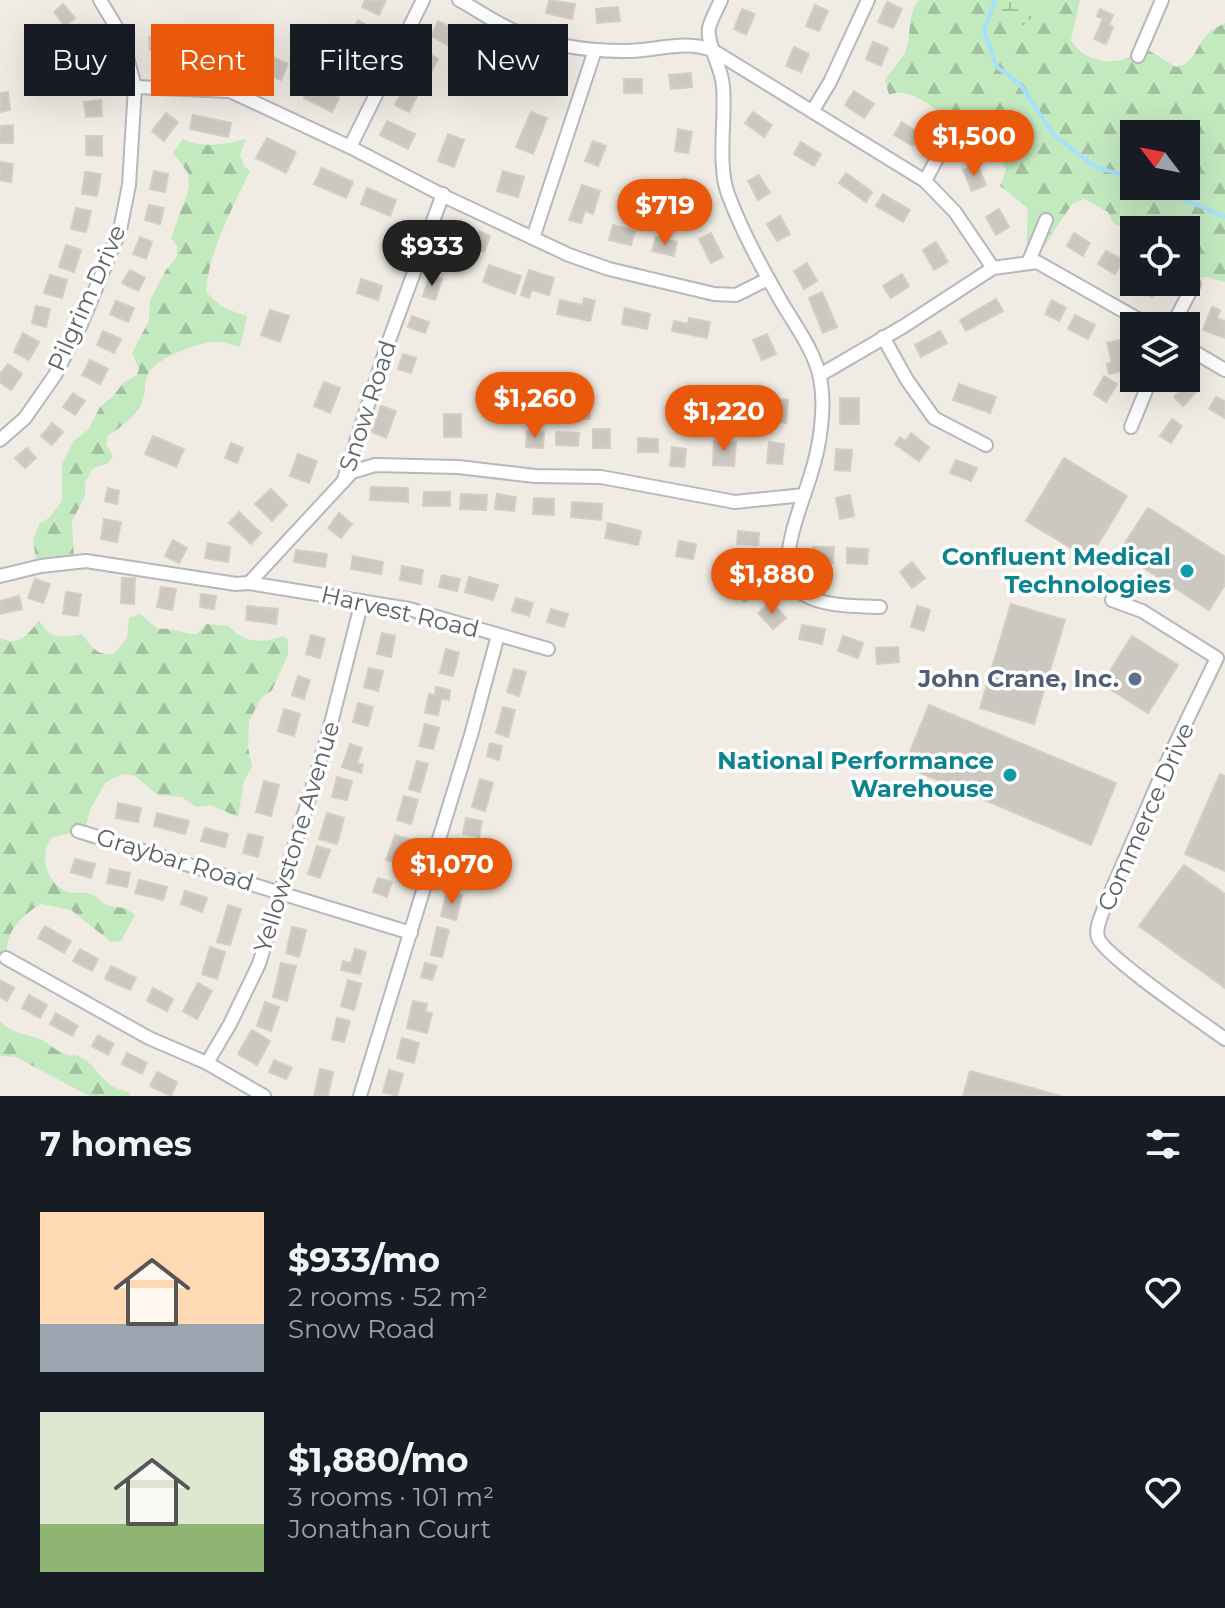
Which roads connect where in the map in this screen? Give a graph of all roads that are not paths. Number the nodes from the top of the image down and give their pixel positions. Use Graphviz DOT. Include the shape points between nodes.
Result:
graph roads {
  1 [pos="100,0"];
  2 [pos="423,0"];
  3 [pos="459,0"];
  4 [pos="721,0"];
  5 [pos="868,0"];
  6 [pos="1162,0"];
  7 [pos="114,24"];
  8 [pos="595,50"];
  9 [pos="714,51"];
  10 [pos="1138,56"];
  11 [pos="135,87"];
  12 [pos="134,96"];
  13 [pos="813,110"];
  14 [pos="949,136"];
  15 [pos="350,147"];
  16 [pos="925,181"];
  17 [pos="443,194"];
  18 [pos="1046,220"];
  19 [pos="533,238"];
  20 [pos="1029,261"];
  21 [pos="993,268"];
  22 [pos="768,279"];
  23 [pos="1125,312"];
  24 [pos="883,337"];
  25 [pos="1200,355"];
  26 [pos="1225,370"];
  27 [pos="820,375"];
  28 [pos="1145,392"];
  29 [pos="1131,427"];
  30 [pos="0,440"];
  31 [pos="986,445"];
  32 [pos="343,483"];
  33 [pos="804,495"];
  34 [pos="0,576"];
  35 [pos="249,583"];
  36 [pos="1112,600"];
  37 [pos="362,601"];
  38 [pos="880,607"];
  39 [pos="498,635"];
  40 [pos="548,649"];
  41 [pos="78,831"];
  42 [pos="280,892"];
  43 [pos="411,933"];
  44 [pos="6,958"];
  45 [pos="1225,1039"];
  46 [pos="207,1063"];
  47 [pos="264,1096"];
  48 [pos="360,1096"];
  1 -- 7 [label="street, Pilgrim Drive"];
  2 -- 15 [label="street"];
  3 -- 8 [label="street" via="518,32"];
  4 -- 9 [label="street" via="709,27"];
  5 -- 13 [label="street"];
  6 -- 10 [label="street"];
  8 -- 9 [label="street" via="684,44"];
  8 -- 19 [label="street"];
  9 -- 13 [label="street"];
  9 -- 22 [label="street" via="722,72 727,191"];
  11 -- 15 [label="street" via="230,91"];
  12 -- 30 [label="street, Pilgrim Drive" via="129,185 120,230 55,375 25,418"];
  13 -- 16 [label="street"];
  14 -- 16 [label="street"];
  15 -- 17 [label="street"];
  16 -- 21 [label="street" via="955,212"];
  17 -- 19 [label="street"];
  17 -- 32 [label="street, Snow Road"];
  18 -- 20 [label="street"];
  19 -- 22 [label="street" via="609,269 714,294 736,295"];
  20 -- 21 [label="street"];
  20 -- 23 [label="street"];
  21 -- 24 [label="street"];
  22 -- 27 [label="street"];
  24 -- 27 [label="street"];
  24 -- 31 [label="street" via="934,418"];
  25 -- 26 [label="street"];
  27 -- 33 [label="street" via="820,426"];
  28 -- 29 [label="street"];
  32 -- 33 [label="street" via="352,472 375,465 404,465 601,477 735,502"];
  32 -- 35 [label="street"];
  33 -- 38 [label="street" via="789,550 792,583 813,599"];
  34 -- 35 [label="street, Harvest Road" via="86,561"];
  35 -- 37 [label="street, Harvest Road"];
  36 -- 45 [label="street, Commerce Drive" via="1142,611 1217,658 1104,908 1099,941"];
  37 -- 39 [label="street, Harvest Road"];
  37 -- 42 [label="street, Yellowstone Avenue"];
  39 -- 40 [label="street, Harvest Road"];
  39 -- 43 [label="street"];
  41 -- 42 [label="street, Graybar Road"];
  42 -- 43 [label="street, Graybar Road"];
  42 -- 46 [label="street, Yellowstone Avenue" via="252,981"];
  43 -- 48 [label="street"];
  44 -- 46 [label="street" via="149,1038"];
  46 -- 47 [label="street"];
}
